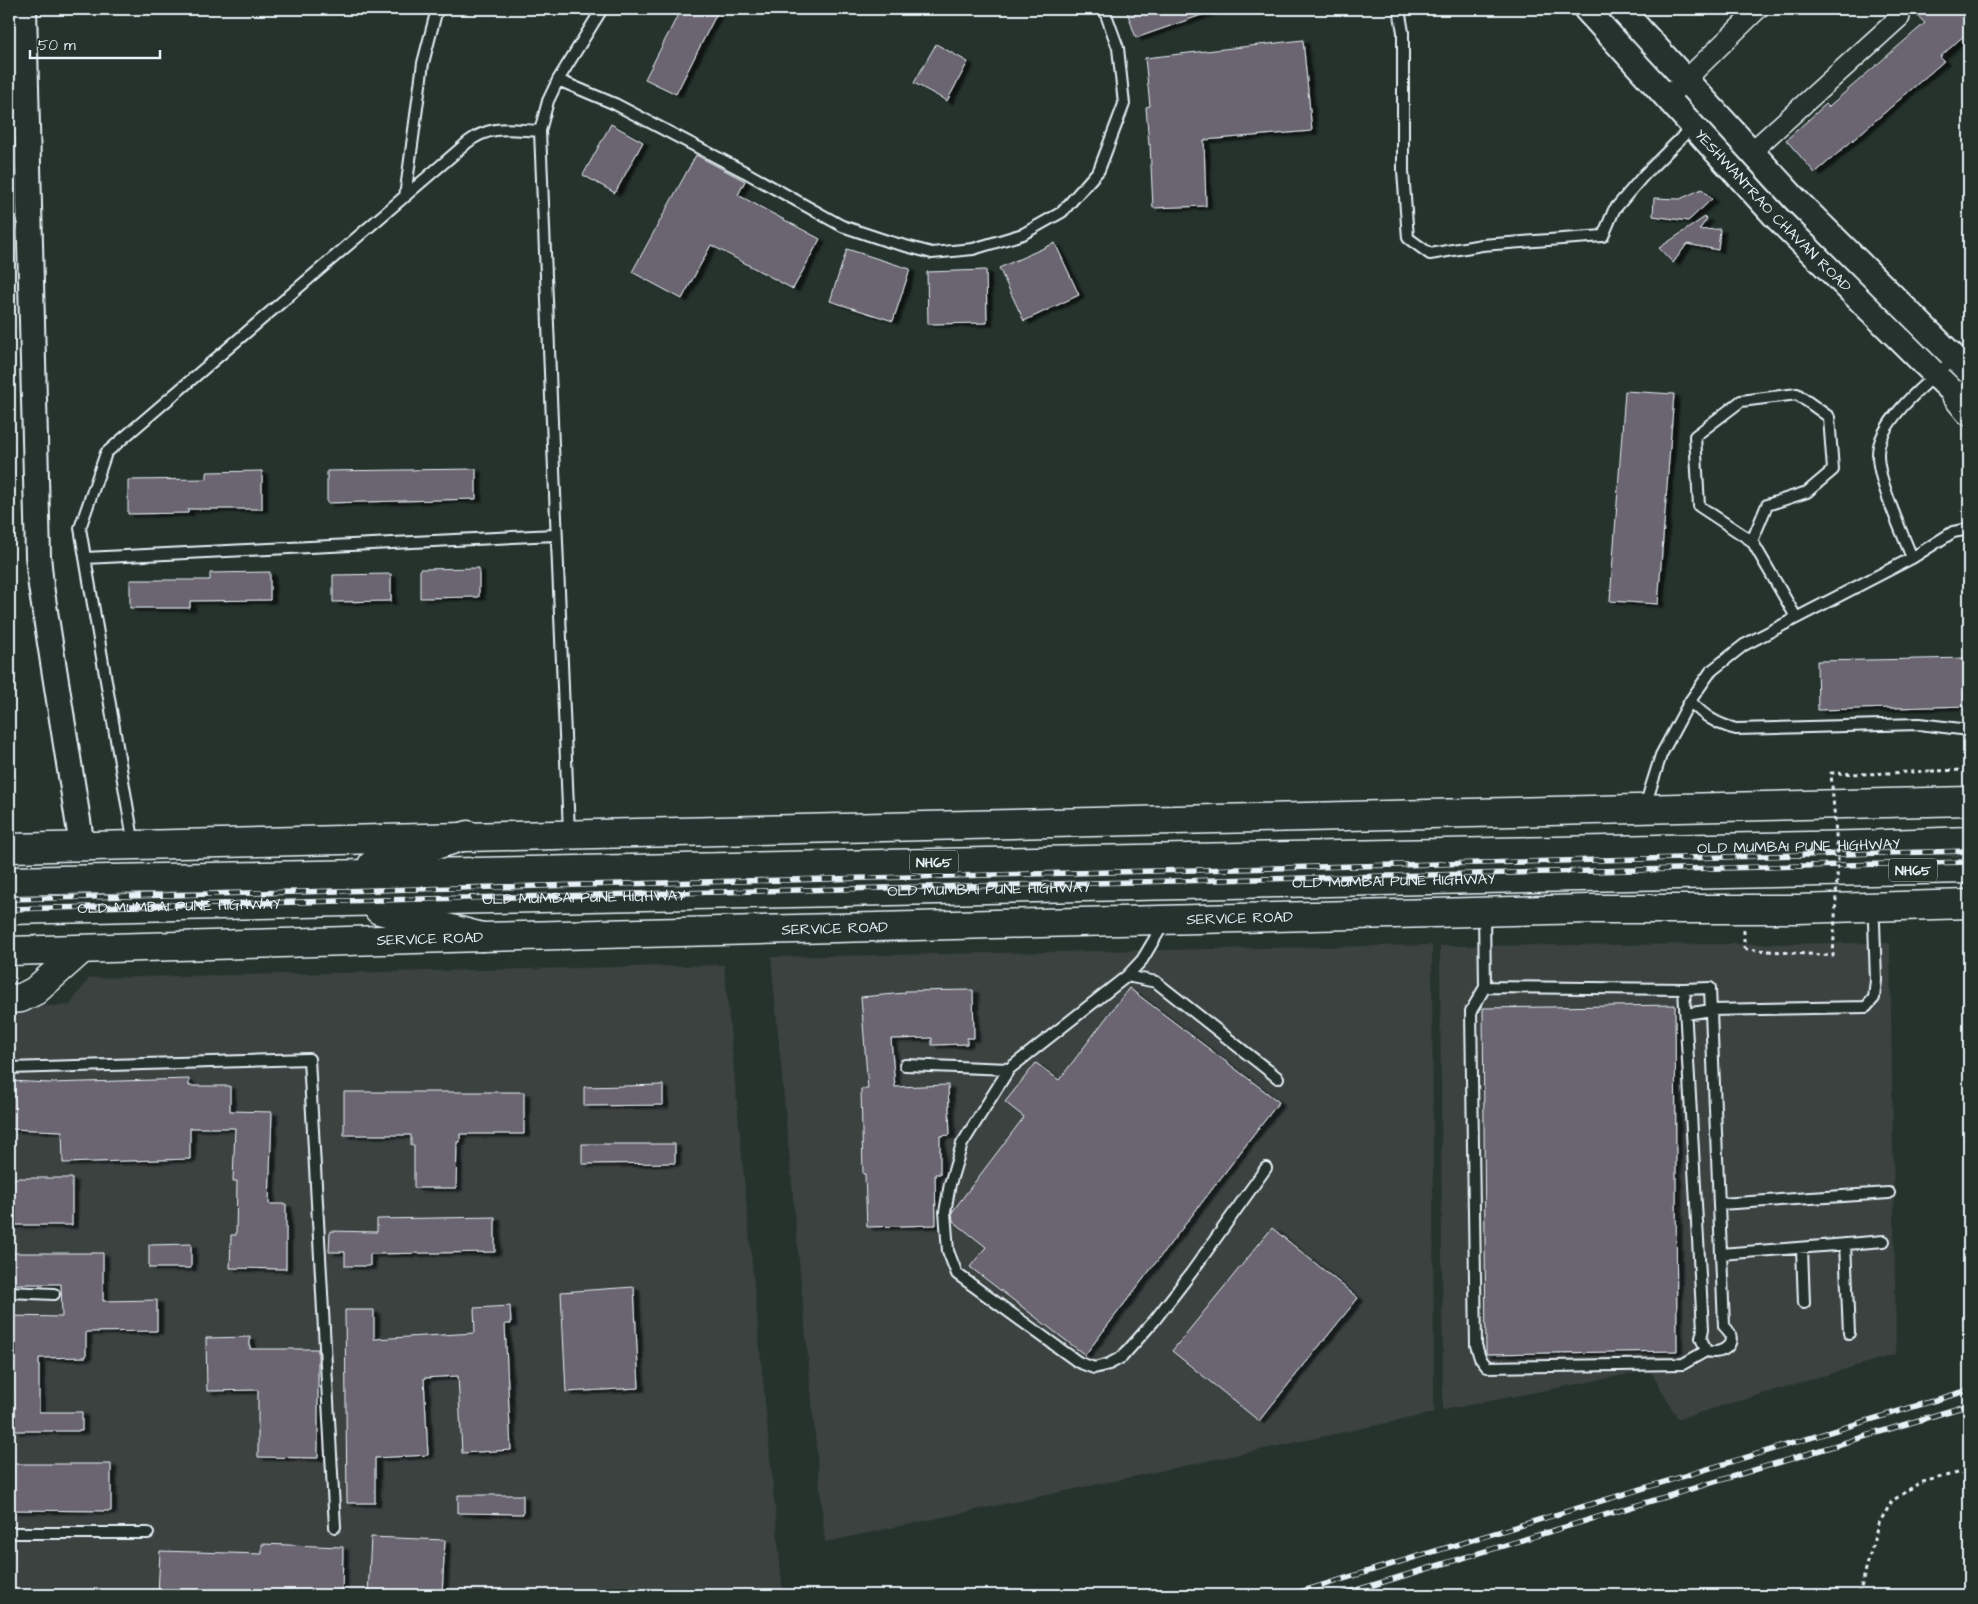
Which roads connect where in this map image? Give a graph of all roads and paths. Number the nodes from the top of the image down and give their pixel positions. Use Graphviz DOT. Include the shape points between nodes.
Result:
graph roads {
  1 [pos="24,9"];
  2 [pos="438,9"];
  3 [pos="602,9"];
  4 [pos="1104,9"];
  5 [pos="1399,9"];
  6 [pos="1586,9"];
  7 [pos="1621,9"];
  8 [pos="1758,9"];
  9 [pos="1900,17"];
  10 [pos="558,80"];
  11 [pos="1686,80"];
  12 [pos="1667,98"];
  13 [pos="1693,126"];
  14 [pos="540,131"];
  15 [pos="1752,152"];
  16 [pos="405,196"];
  17 [pos="1936,375"];
  18 [pos="1964,388"];
  19 [pos="1969,529"];
  20 [pos="556,535"];
  21 [pos="1752,541"];
  22 [pos="85,558"];
  23 [pos="1912,558"];
  24 [pos="1796,617"];
  25 [pos="1690,701"];
  26 [pos="1969,730"];
  27 [pos="1969,770"];
  28 [pos="1969,801"];
  29 [pos="1644,810"];
  30 [pos="569,833"];
  31 [pos="468,835"];
  32 [pos="1969,841"];
  33 [pos="134,844"];
  34 [pos="82,846"];
  35 [pos="9,848"];
  36 [pos="1969,869"];
  37 [pos="342,874"];
  38 [pos="9,881"];
  39 [pos="346,902"];
  40 [pos="1969,904"];
  41 [pos="1590,909"];
  42 [pos="9,910"];
  43 [pos="1484,912"];
  44 [pos="1166,920"];
  45 [pos="1969,921"];
  46 [pos="1874,923"];
  47 [pos="482,937"];
  48 [pos="1744,937"];
  49 [pos="81,950"];
  50 [pos="9,951"];
  51 [pos="1127,976"];
  52 [pos="1485,988"];
  53 [pos="1684,989"];
  54 [pos="9,999"];
  55 [pos="1711,1010"];
  56 [pos="1686,1014"];
  57 [pos="905,1065"];
  58 [pos="9,1068"];
  59 [pos="1009,1069"];
  60 [pos="1278,1078"];
  61 [pos="1266,1168"];
  62 [pos="1889,1193"];
  63 [pos="1719,1204"];
  64 [pos="1884,1241"];
  65 [pos="1845,1244"];
  66 [pos="1802,1248"];
  67 [pos="1721,1254"];
  68 [pos="9,1292"];
  69 [pos="54,1294"];
  70 [pos="1804,1303"];
  71 [pos="1850,1333"];
  72 [pos="1706,1351"];
  73 [pos="1969,1475"];
  74 [pos="335,1527"];
  75 [pos="9,1533"];
  76 [pos="148,1533"];
  77 [pos="1859,1595"];
  1 -- 34 [label="street" via="38,556"];
  2 -- 16 [label="lane" via="423,63"];
  3 -- 10 [label="lane"];
  4 -- 10 [label="lane" via="1118,48 1124,104 1098,170 1062,212 1023,234 973,249 932,253 842,226 615,104"];
  5 -- 13 [label="lane" via="1403,32 1403,171 1408,238 1430,254 1482,245 1603,236 1614,210"];
  6 -- 12 [label="street, YESHWANTRAO CHAVAN ROAD"];
  7 -- 11 [label="street, YESHWANTRAO CHAVAN ROAD"];
  8 -- 11 [label="street"];
  9 -- 15 [label="street"];
  10 -- 14 [label="lane"];
  11 -- 12 [label="street"];
  11 -- 15 [label="street, YESHWANTRAO CHAVAN ROAD"];
  12 -- 13 [label="street, YESHWANTRAO CHAVAN ROAD"];
  13 -- 17 [label="street, YESHWANTRAO CHAVAN ROAD" via="1776,217"];
  14 -- 16 [label="lane" via="496,129 478,135"];
  14 -- 20 [label="lane"];
  15 -- 18 [label="street, YESHWANTRAO CHAVAN ROAD"];
  16 -- 22 [label="lane" via="106,453 80,528"];
  17 -- 18 [label="street, YESHWANTRAO CHAVAN ROAD"];
  17 -- 23 [label="lane" via="1905,403 1883,434 1877,455 1883,483"];
  19 -- 23 [label="lane" via="1953,532"];
  20 -- 22 [label="lane"];
  20 -- 30 [label="lane"];
  21 -- 21 [label="lane" via="1699,506 1695,436 1741,401 1797,394 1829,417 1834,470 1807,492 1767,505"];
  21 -- 24 [label="lane"];
  22 -- 33 [label="lane"];
  23 -- 24 [label="lane"];
  24 -- 25 [label="lane" via="1744,645 1711,671"];
  25 -- 26 [label="lane" via="1718,724 1736,729 1918,724"];
  25 -- 29 [label="lane" via="1661,755"];
  27 -- 48 [label="path, bridge" via="1831,773 1838,859 1833,956"];
  28 -- 29 [label="main road"];
  29 -- 30 [label="main road"];
  30 -- 31 [label="main road"];
  31 -- 33 [label="main road"];
  31 -- 37 [label="main road"];
  32 -- 37 [label="main road, OLD MUMBAI PUNE HIGHWAY / NH65"];
  33 -- 34 [label="main road"];
  34 -- 35 [label="main road"];
  36 -- 39 [label="main road, OLD MUMBAI PUNE HIGHWAY / NH65"];
  37 -- 38 [label="main road, OLD MUMBAI PUNE HIGHWAY / NH65"];
  39 -- 42 [label="main road, OLD MUMBAI PUNE HIGHWAY / NH65"];
  39 -- 47 [label="main road"];
  40 -- 41 [label="main road" via="1798,909"];
  41 -- 43 [label="main road, SERVICE ROAD"];
  41 -- 48 [label="main road" via="1658,927"];
  43 -- 44 [label="main road, SERVICE ROAD"];
  43 -- 52 [label="lane"];
  44 -- 47 [label="main road, SERVICE ROAD"];
  44 -- 51 [label="lane" via="1142,960"];
  45 -- 46 [label="main road"];
  46 -- 48 [label="main road"];
  46 -- 55 [label="lane" via="1876,980 1874,998 1866,1007"];
  47 -- 49 [label="main road, SERVICE ROAD"];
  49 -- 50 [label="main road, SERVICE ROAD"];
  49 -- 54 [label="main road" via="35,991 21,998"];
  51 -- 59 [label="lane"];
  51 -- 60 [label="lane" via="1156,982"];
  52 -- 53 [label="lane"];
  52 -- 72 [label="lane" via="1471,1011 1476,1345 1480,1358 1487,1367 1683,1364"];
  53 -- 55 [label="lane" via="1710,988"];
  53 -- 56 [label="lane"];
  55 -- 56 [label="lane"];
  55 -- 63 [label="lane"];
  56 -- 72 [label="lane" via="1701,1338"];
  57 -- 59 [label="lane"];
  58 -- 74 [label="lane" via="309,1059"];
  59 -- 61 [label="lane" via="962,1144 945,1212 948,1251 957,1274 1078,1362 1094,1368 1122,1356 1192,1273"];
  62 -- 63 [label="lane"];
  63 -- 67 [label="lane"];
  64 -- 65 [label="lane"];
  65 -- 66 [label="lane"];
  65 -- 71 [label="lane"];
  66 -- 67 [label="lane"];
  66 -- 70 [label="lane"];
  67 -- 72 [label="lane" via="1724,1326 1731,1337 1729,1346 1722,1352"];
  68 -- 69 [label="lane"];
  73 -- 77 [label="path" via="1957,1473 1919,1483 1892,1501 1878,1525"];
  75 -- 76 [label="lane"];
}
